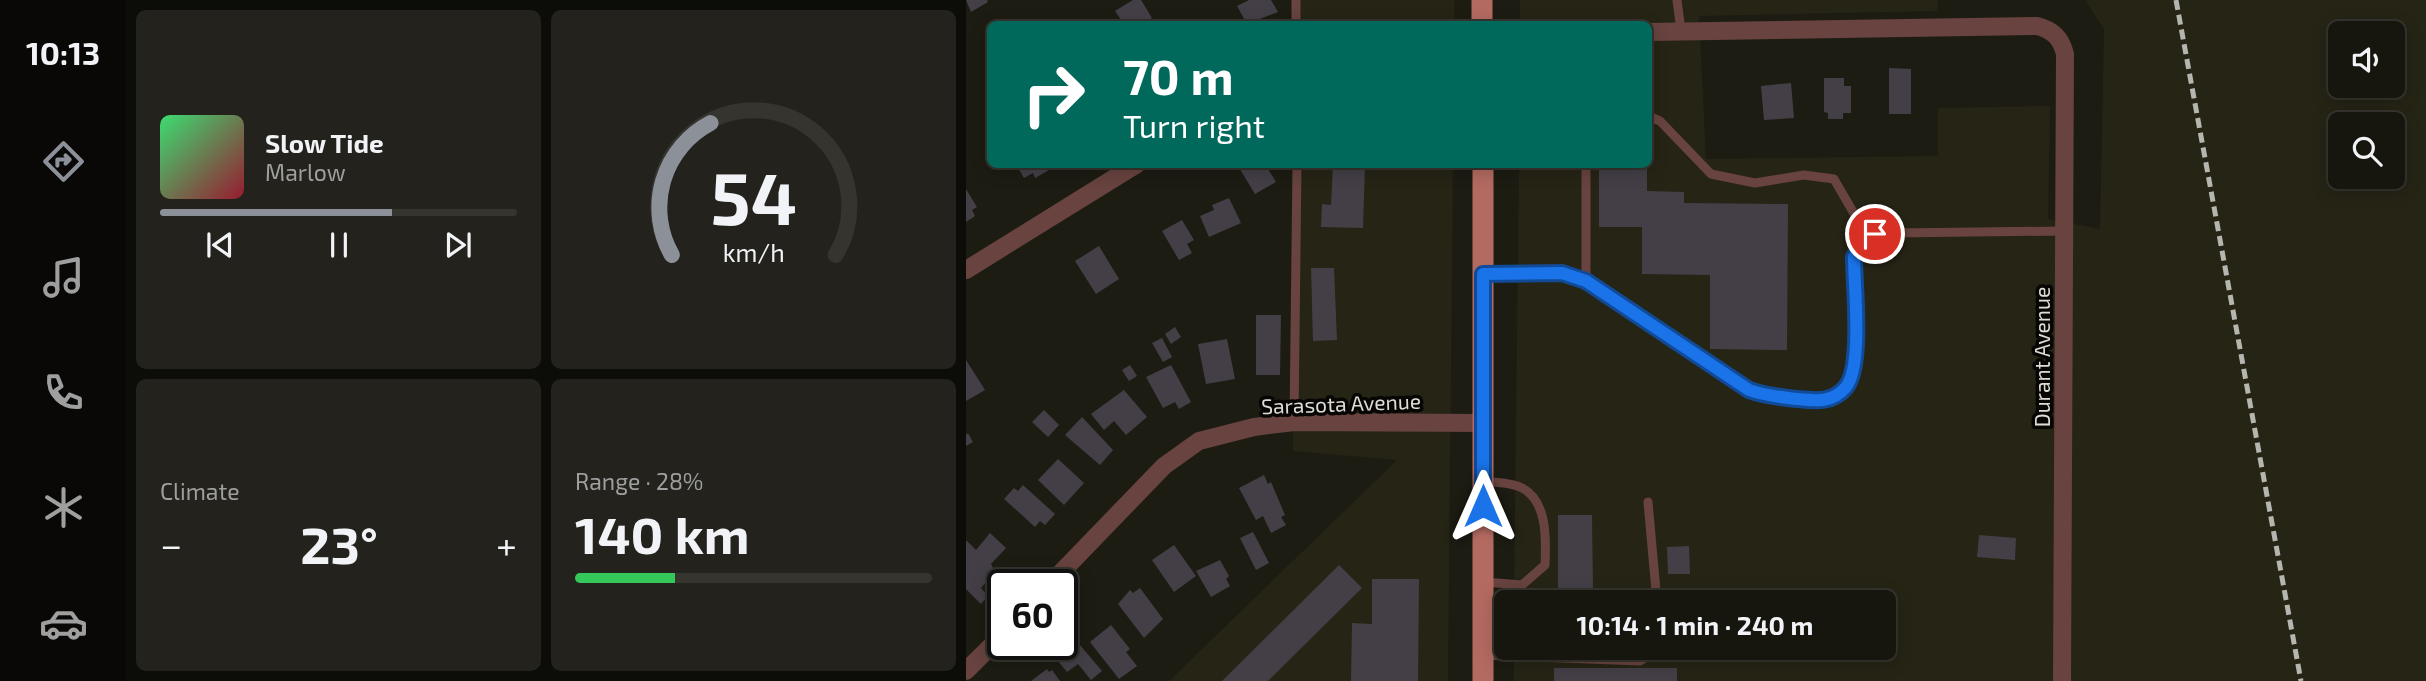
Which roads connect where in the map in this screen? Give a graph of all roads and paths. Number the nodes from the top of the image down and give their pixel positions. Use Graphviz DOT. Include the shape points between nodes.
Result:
graph roads {
  1 [pos="1296,0"];
  2 [pos="1482,0"];
  3 [pos="1677,0"];
  4 [pos="1296,21"];
  5 [pos="1482,21"];
  6 [pos="1681,31"];
  7 [pos="1652,32"];
  8 [pos="1652,118"];
  9 [pos="1131,168"];
  10 [pos="1297,168"];
  11 [pos="1483,168"];
  12 [pos="1586,168"];
  13 [pos="2064,231"];
  14 [pos="1875,234"];
  15 [pos="966,270"];
  16 [pos="1483,274"];
  17 [pos="1586,281"];
  18 [pos="1294,422"];
  19 [pos="1483,423"];
  20 [pos="1483,481"];
  21 [pos="1648,502"];
  22 [pos="1065,569"];
  23 [pos="1483,582"];
  24 [pos="1656,590"];
  25 [pos="987,650"];
  26 [pos="1483,655"];
  27 [pos="1494,655"];
  28 [pos="1614,660"];
  29 [pos="1642,660"];
  30 [pos="966,671"];
  31 [pos="1483,681"];
  32 [pos="2062,681"];
  1 -- 4 [label="lane"];
  2 -- 5 [label="main road"];
  3 -- 6 [label="lane"];
  6 -- 7 [label="street"];
  6 -- 13 [label="street, Durant Avenue" via="2037,26 2056,35 2065,54"];
  8 -- 14 [label="lane" via="1660,121 1710,174 1755,183 1804,175 1834,179 1856,217"];
  9 -- 15 [label="street"];
  10 -- 18 [label="lane"];
  11 -- 16 [label="main road"];
  12 -- 17 [label="lane"];
  13 -- 14 [label="lane"];
  13 -- 32 [label="street, Durant Avenue"];
  14 -- 17 [label="lane" via="1862,242 1854,257 1855,363 1848,385 1822,402 1749,390"];
  16 -- 17 [label="lane" via="1562,273"];
  16 -- 19 [label="main road"];
  18 -- 19 [label="street, Sarasota Avenue"];
  18 -- 22 [label="street, Sarasota Avenue" via="1207,438 1182,450"];
  19 -- 20 [label="main road"];
  20 -- 23 [label="main road"];
  20 -- 23 [label="lane" via="1522,488 1539,505 1546,538 1545,565 1522,585"];
  21 -- 24 [label="lane"];
  23 -- 26 [label="main road"];
  25 -- 30 [label="street"];
  26 -- 27 [label="lane"];
  26 -- 31 [label="main road"];
  28 -- 29 [label="lane"];
}
